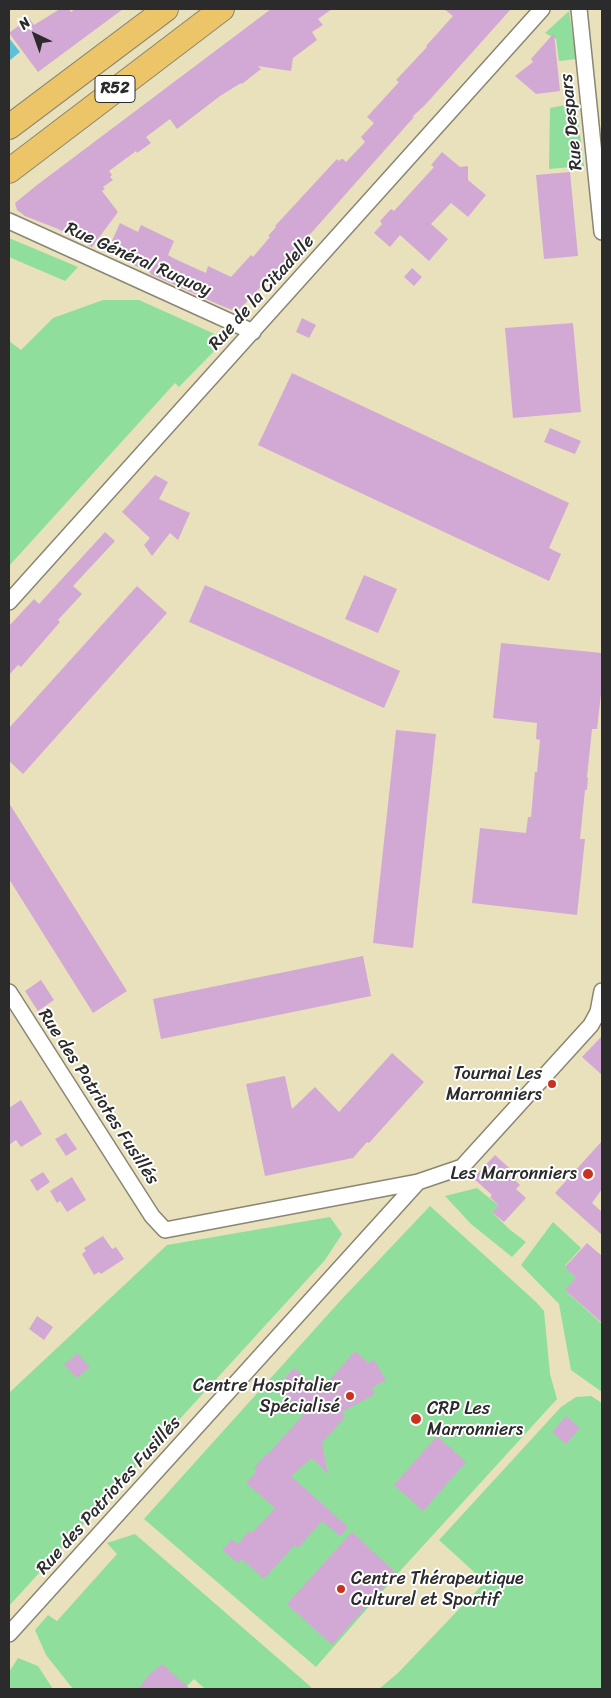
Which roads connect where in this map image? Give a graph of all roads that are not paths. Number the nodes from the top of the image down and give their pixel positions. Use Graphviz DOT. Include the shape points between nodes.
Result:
graph roads {
  1 [pos="166,9"];
  2 [pos="222,9"];
  3 [pos="542,9"];
  4 [pos="579,9"];
  5 [pos="9,127"];
  6 [pos="9,171"];
  7 [pos="9,221"];
  8 [pos="602,232"];
  9 [pos="252,332"];
  10 [pos="9,602"];
  11 [pos="602,991"];
  12 [pos="9,992"];
  13 [pos="418,1182"];
  14 [pos="9,1634"];
  1 -- 5 [label="main road, R52"];
  2 -- 6 [label="main road, R52"];
  3 -- 9 [label="street, Rue de la Citadelle"];
  4 -- 8 [label="street, Rue Despars"];
  7 -- 9 [label="street, Rue Général Ruquoy"];
  9 -- 10 [label="street, Rue de la Citadelle"];
  11 -- 13 [label="street, Rue des Patriotes Fusillés" via="598,1012 591,1025 462,1167"];
  12 -- 13 [label="street, Rue des Patriotes Fusillés" via="152,1216 165,1230"];
  13 -- 14 [label="street, Rue des Patriotes Fusillés"];
}
